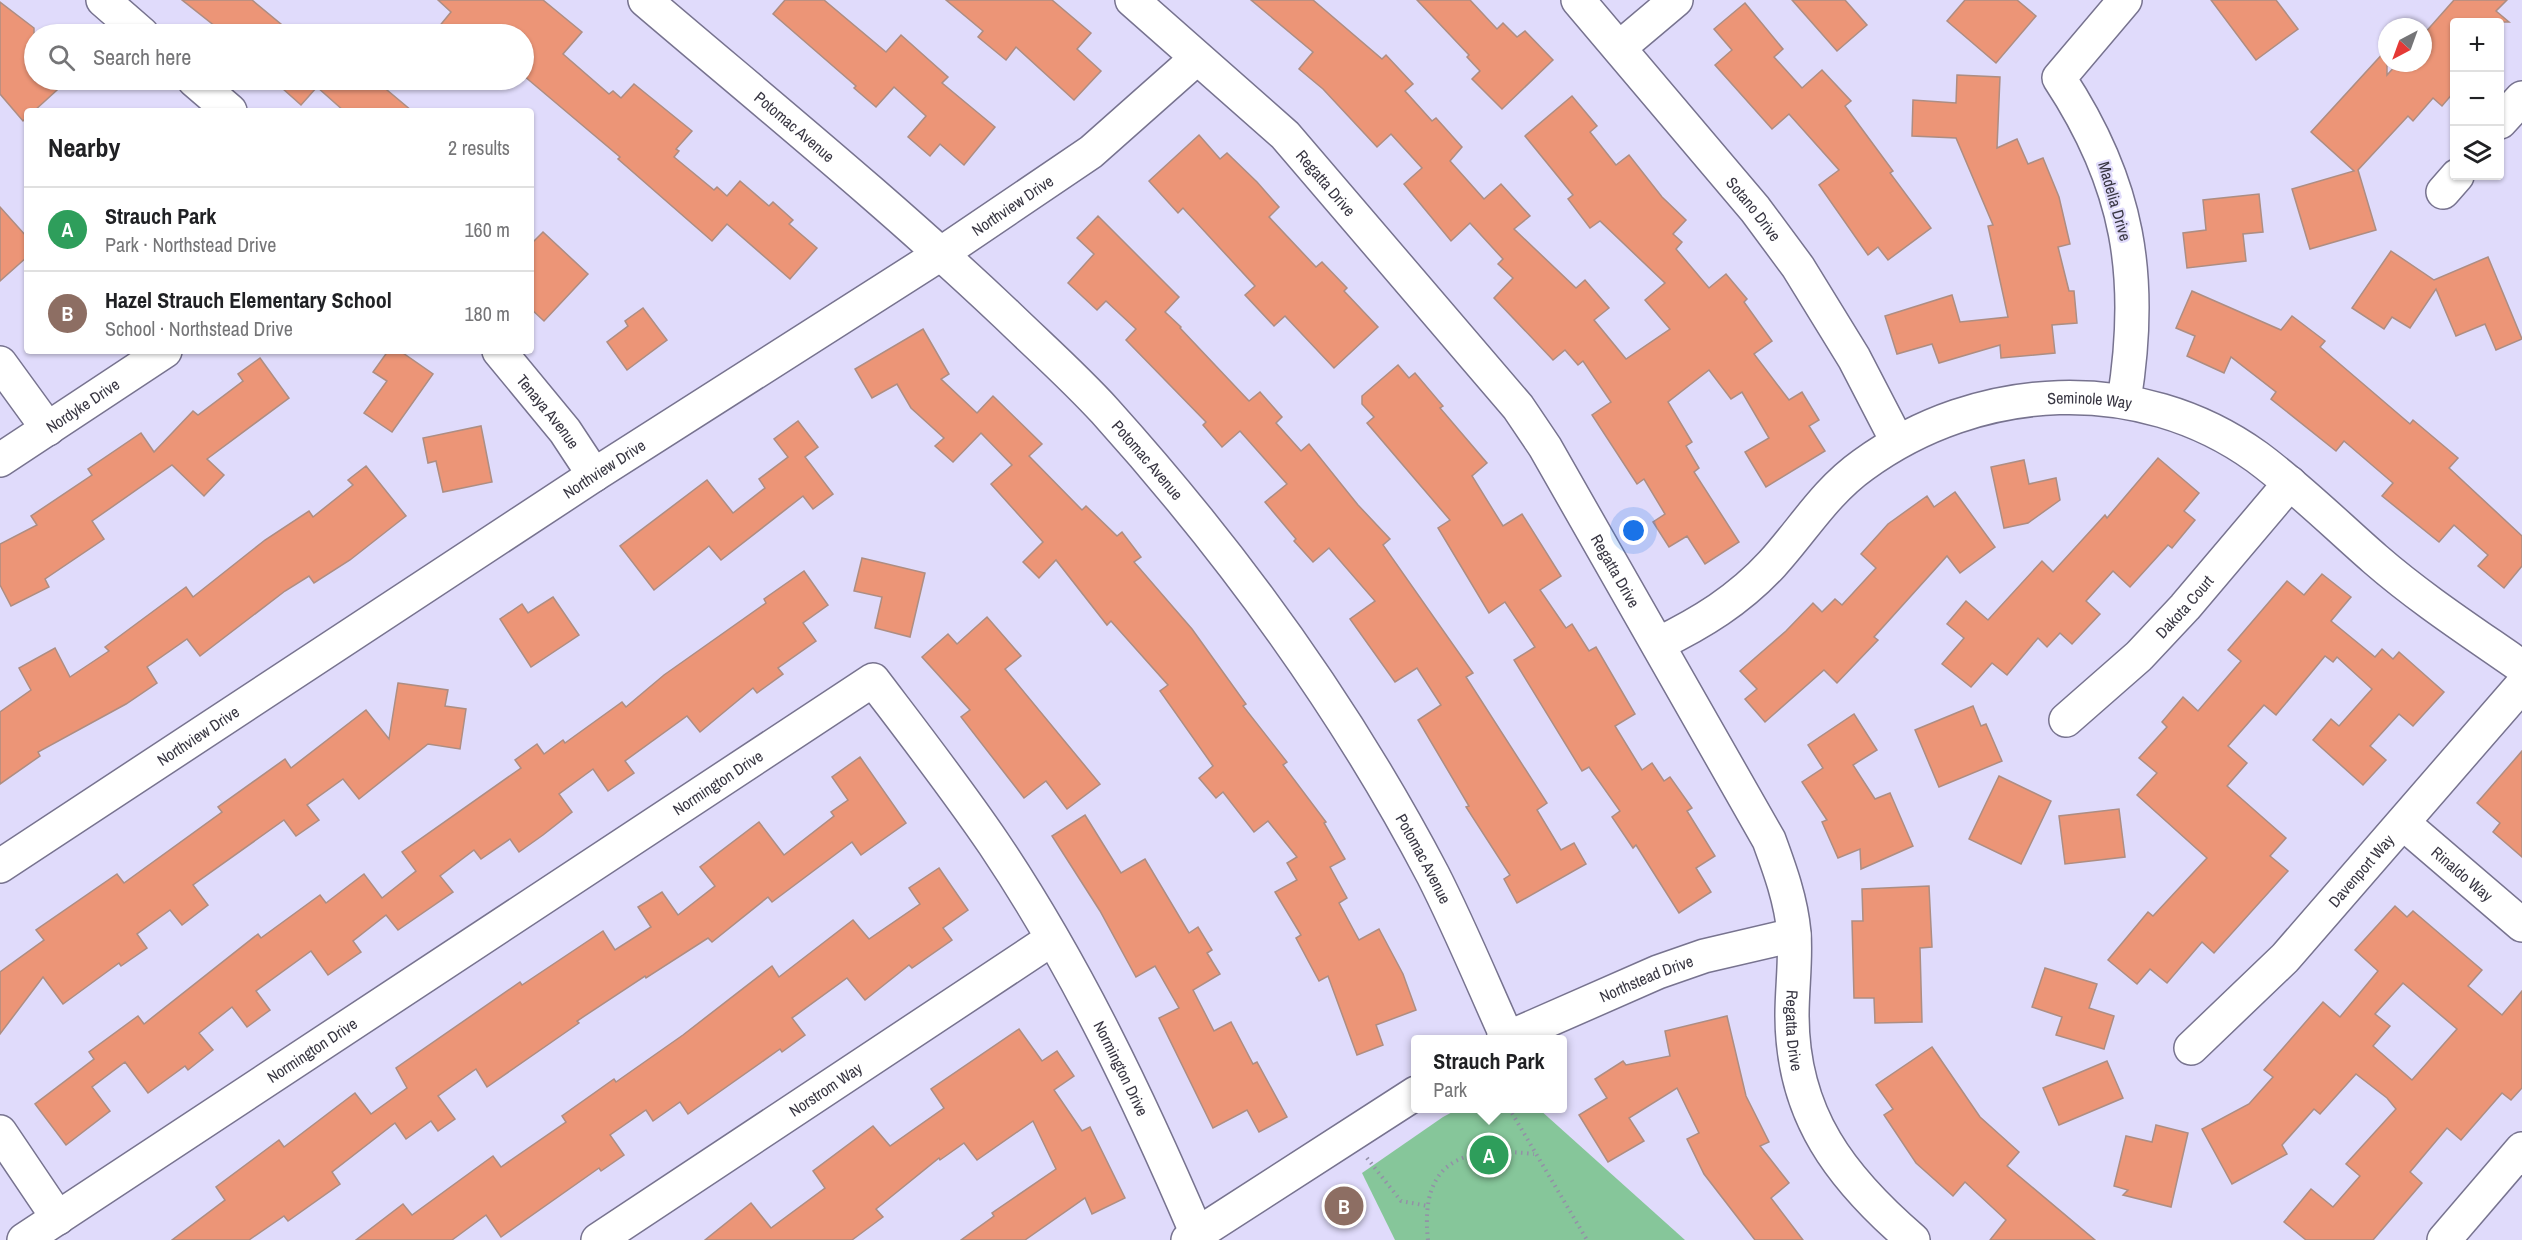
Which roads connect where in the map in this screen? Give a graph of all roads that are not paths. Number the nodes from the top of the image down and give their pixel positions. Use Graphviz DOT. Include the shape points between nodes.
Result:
graph roads {
  1 [pos="103,0"];
  2 [pos="645,0"];
  3 [pos="1132,0"];
  4 [pos="1578,0"];
  5 [pos="1676,0"];
  6 [pos="2125,0"];
  7 [pos="131,24"];
  8 [pos="1619,48"];
  9 [pos="1197,58"];
  10 [pos="206,90"];
  11 [pos="2522,98"];
  12 [pos="227,108"];
  13 [pos="2504,117"];
  14 [pos="942,253"];
  15 [pos="160,354"];
  16 [pos="502,354"];
  17 [pos="0,363"];
  18 [pos="2124,401"];
  19 [pos="48,429"];
  20 [pos="1897,441"];
  21 [pos="0,460"];
  22 [pos="594,474"];
  23 [pos="2290,483"];
  24 [pos="1658,644"];
  25 [pos="2522,667"];
  26 [pos="2522,685"];
  27 [pos="2066,720"];
  28 [pos="2403,823"];
  29 [pos="0,866"];
  30 [pos="2522,925"];
  31 [pos="1794,934"];
  32 [pos="1052,939"];
  33 [pos="1503,1035"];
  34 [pos="1514,1035"];
  35 [pos="2191,1048"];
  36 [pos="1411,1095"];
  37 [pos="0,1132"];
  38 [pos="2522,1149"];
  39 [pos="58,1218"];
  40 [pos="1192,1237"];
  41 [pos="24,1240"];
  42 [pos="598,1240"];
  43 [pos="1913,1240"];
  44 [pos="2444,1240"];
  1 -- 7 [label="street"];
  2 -- 14 [label="street, Potomac Avenue"];
  3 -- 9 [label="street, Regatta Drive"];
  4 -- 8 [label="street, Sotano Drive"];
  5 -- 8 [label="street"];
  6 -- 18 [label="street, Madelia Drive" via="2060,78 2082,111 2108,167 2125,225 2133,285 2133,326"];
  8 -- 20 [label="street, Sotano Drive" via="1755,209 1798,267 1854,358"];
  9 -- 14 [label="street, Northview Drive" via="1091,152"];
  9 -- 24 [label="street, Regatta Drive" via="1285,135 1518,407"];
  10 -- 12 [label="street"];
  11 -- 13 [label="street"];
  14 -- 22 [label="street, Northview Drive"];
  14 -- 33 [label="street, Potomac Avenue" via="1102,408 1179,495 1256,595 1316,679 1383,786 1433,877"];
  15 -- 19 [label="street, Nordyke Drive"];
  16 -- 22 [label="street, Tenaya Avenue" via="565,430"];
  17 -- 19 [label="street"];
  18 -- 20 [label="street, Seminole Way" via="2034,398 1988,405 1943,419"];
  18 -- 23 [label="street, Seminole Way" via="2172,414 2216,432"];
  19 -- 21 [label="street, Nordyke Drive"];
  20 -- 24 [label="street, Seminole Way" via="1844,480 1746,590 1717,613"];
  22 -- 29 [label="street, Northview Drive"];
  23 -- 25 [label="street, Seminole Way" via="2376,560"];
  23 -- 27 [label="street, Dakota Court" via="2170,624"];
  24 -- 31 [label="street, Regatta Drive" via="1768,840 1782,877"];
  26 -- 28 [label="street, Davenport Way"];
  28 -- 30 [label="street, Rinaldo Way"];
  28 -- 35 [label="street, Davenport Way" via="2285,958"];
  31 -- 34 [label="street, Northstead Drive" via="1704,956 1658,972"];
  31 -- 43 [label="street, Regatta Drive" via="1793,1027 1796,1061 1808,1106 1828,1148 1854,1185"];
  32 -- 39 [label="street, Normington Drive" via="932,756 873,680"];
  32 -- 40 [label="street, Normington Drive" via="1134,1093"];
  32 -- 42 [label="street, Norstrom Way"];
  36 -- 40 [label="street"];
  37 -- 39 [label="street"];
  38 -- 44 [label="street"];
  39 -- 41 [label="street, Normington Drive"];
}
